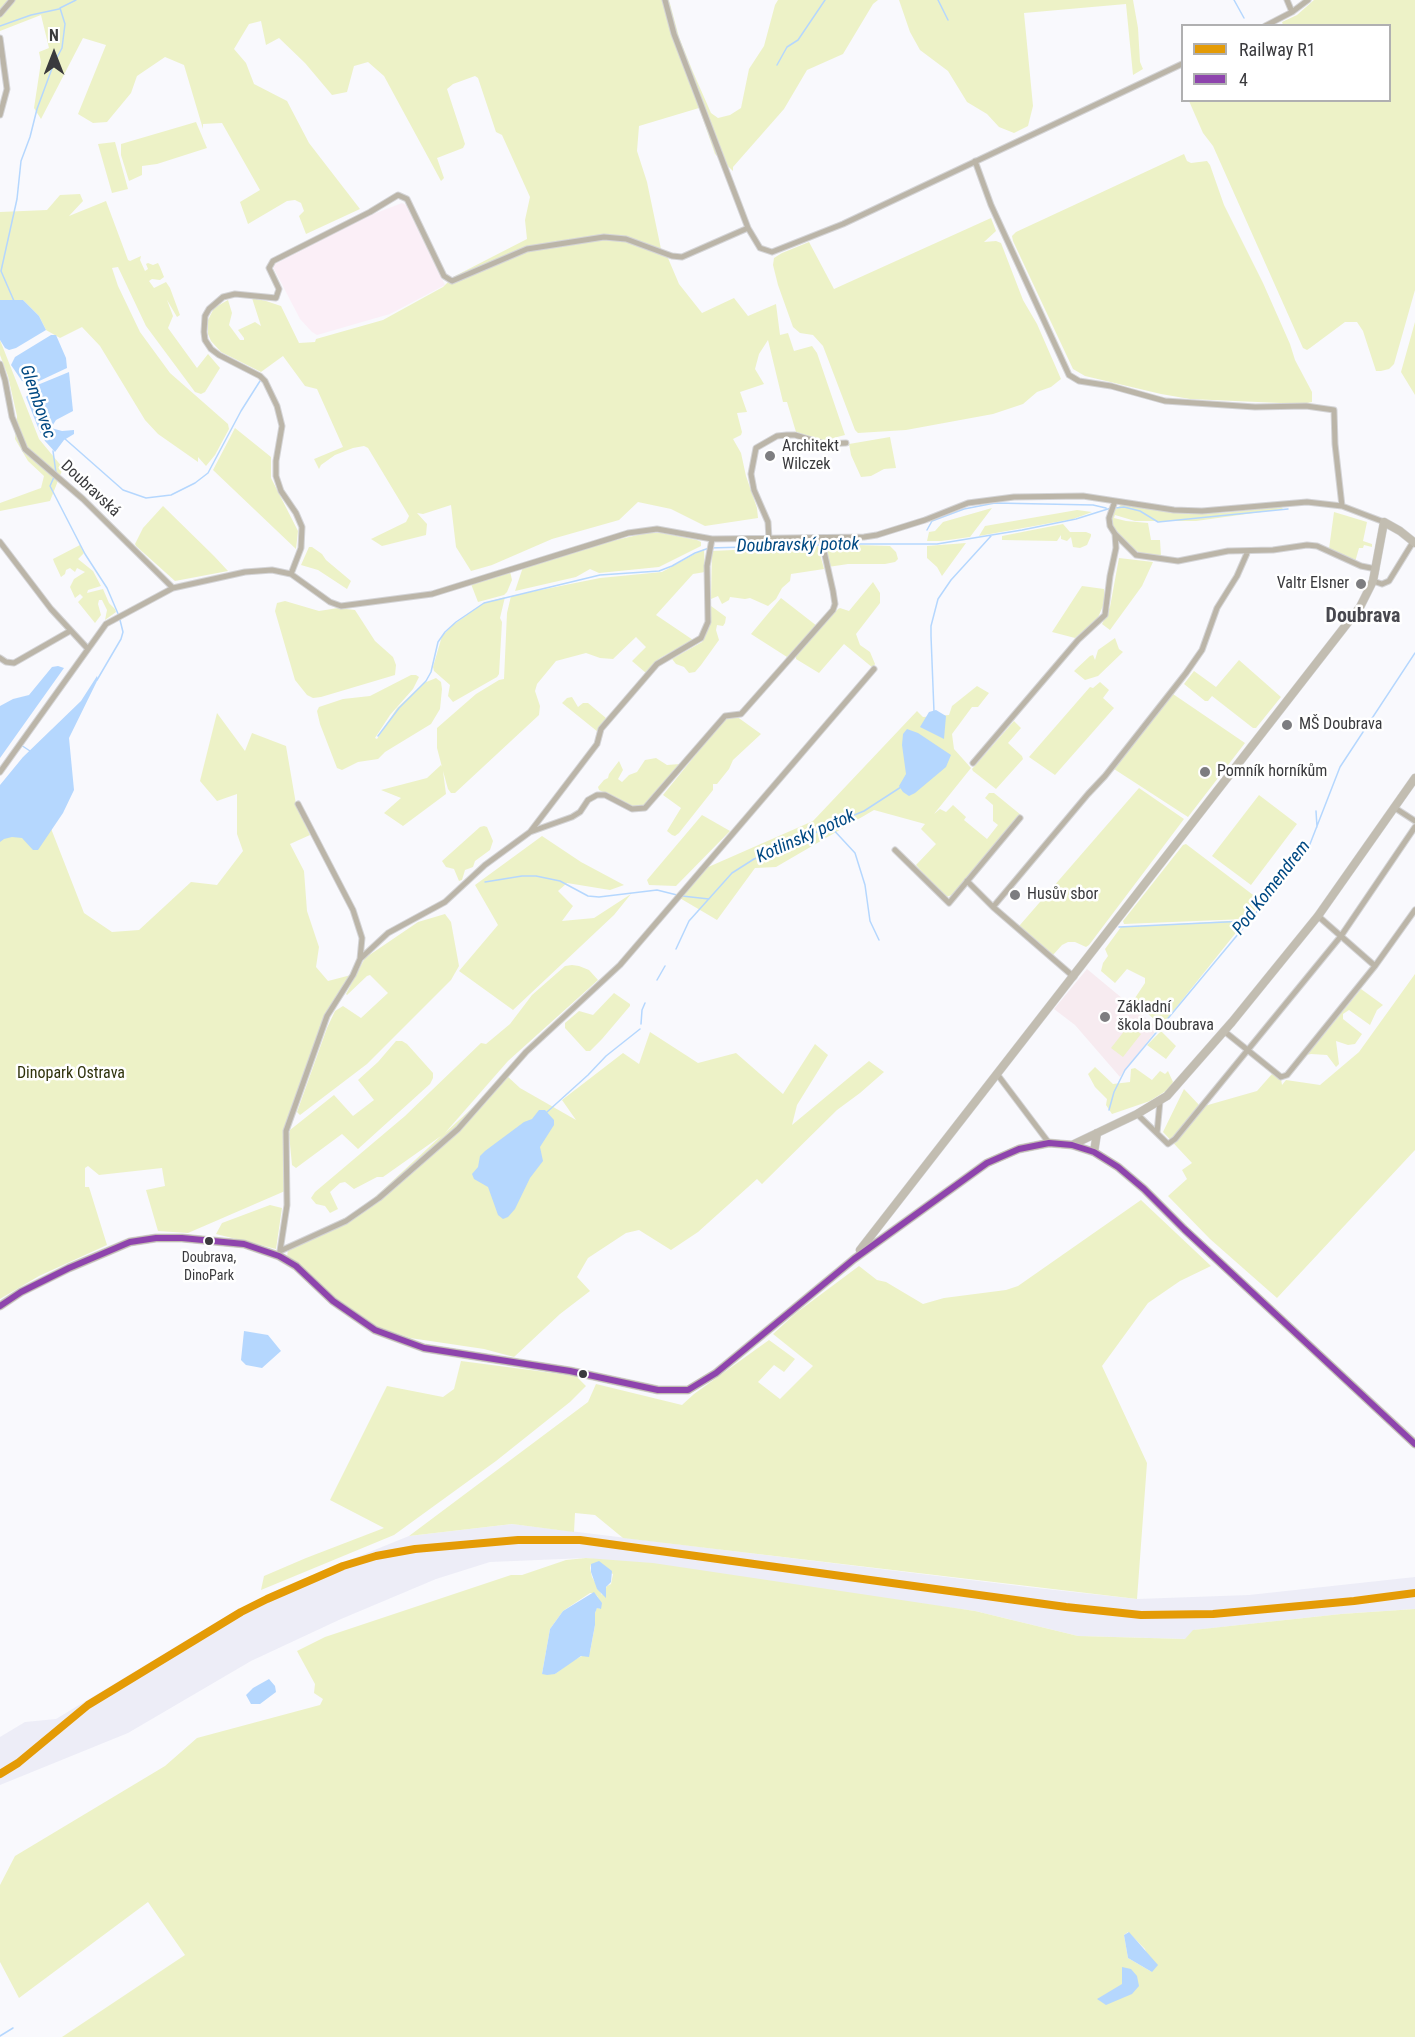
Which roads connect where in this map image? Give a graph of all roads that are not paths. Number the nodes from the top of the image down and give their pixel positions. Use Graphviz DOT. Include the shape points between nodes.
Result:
graph roads {
  1 [pos="12,0"];
  2 [pos="665,0"];
  3 [pos="1287,0"];
  4 [pos="1308,0"];
  5 [pos="1292,12"];
  6 [pos="0,14"];
  7 [pos="1269,24"];
  8 [pos="0,38"];
  9 [pos="1181,64"];
  10 [pos="0,115"];
  11 [pos="975,162"];
  12 [pos="748,228"];
  13 [pos="0,364"];
  14 [pos="846,443"];
  15 [pos="1115,501"];
  16 [pos="1342,506"];
  17 [pos="1384,522"];
  18 [pos="1115,534"];
  19 [pos="821,538"];
  20 [pos="712,539"];
  21 [pos="769,539"];
  22 [pos="0,542"];
  23 [pos="1414,543"];
  24 [pos="1248,551"];
  25 [pos="1376,569"];
  26 [pos="291,574"];
  27 [pos="1373,581"];
  28 [pos="172,588"];
  29 [pos="70,631"];
  30 [pos="88,649"];
  31 [pos="0,658"];
  32 [pos="874,669"];
  33 [pos="973,763"];
  34 [pos="0,772"];
  35 [pos="1415,778"];
  36 [pos="298,804"];
  37 [pos="1395,807"];
  38 [pos="1020,818"];
  39 [pos="1415,820"];
  40 [pos="1415,827"];
  41 [pos="530,832"];
  42 [pos="895,850"];
  43 [pos="967,881"];
  44 [pos="993,907"];
  45 [pos="1415,910"];
  46 [pos="1317,916"];
  47 [pos="1341,936"];
  48 [pos="360,959"];
  49 [pos="1375,966"];
  50 [pos="1074,977"];
  51 [pos="1224,1031"];
  52 [pos="1247,1050"];
  53 [pos="997,1074"];
  54 [pos="1160,1101"];
  55 [pos="1137,1114"];
  56 [pos="1097,1133"];
  57 [pos="1157,1133"];
  58 [pos="1049,1143"];
  59 [pos="1072,1145"];
  60 [pos="1094,1152"];
  61 [pos="280,1253"];
  62 [pos="854,1259"];
  63 [pos="0,1306"];
  64 [pos="1415,1444"];
  1 -- 6 [label="street"];
  2 -- 12 [label="street" via="674,34"];
  3 -- 5 [label="street"];
  4 -- 5 [label="street"];
  5 -- 7 [label="street"];
  8 -- 10 [label="street" via="7,89"];
  9 -- 11 [label="street"];
  11 -- 12 [label="street" via="781,250 760,248"];
  11 -- 16 [label="street" via="1070,375 1079,381 1165,401 1334,410"];
  12 -- 26 [label="street" via="682,257 615,237 527,249 452,280 444,276 407,199 398,195 273,261 269,268 279,290 276,297 234,294 217,300 205,316 205,340 219,355 260,375 272,394 280,419 276,476 302,527 301,548"];
  13 -- 28 [label="street, Doubravská" via="12,417 25,449"];
  14 -- 21 [label="street" via="825,444 787,435 756,448 751,474 768,522"];
  15 -- 16 [label="street" via="1202,511 1307,502"];
  15 -- 18 [label="street" via="1109,518"];
  15 -- 19 [label="street" via="1083,496 1014,496 968,503 878,535"];
  16 -- 17 [label="street"];
  17 -- 23 [label="street"];
  17 -- 25 [label="street"];
  18 -- 24 [label="street" via="1136,555 1162,559 1178,561"];
  18 -- 33 [label="street" via="1105,615 1078,640"];
  19 -- 21 [label="street"];
  19 -- 41 [label="street" via="835,604 741,714 725,716 645,808 632,809 597,795 572,817"];
  20 -- 21 [label="street"];
  20 -- 26 [label="street" via="657,529 628,532 432,594 341,606"];
  20 -- 41 [label="street" via="707,566 708,622 701,638 657,664 601,729 584,764"];
  22 -- 29 [label="street"];
  23 -- 27 [label="street" via="1389,581"];
  24 -- 25 [label="street" via="1317,546 1360,566"];
  24 -- 44 [label="street" via="1216,608 1202,650 1186,673 1105,776"];
  25 -- 27 [label="street"];
  26 -- 28 [label="street" via="272,570 245,572"];
  27 -- 50 [label="street" via="1337,638"];
  28 -- 30 [label="street" via="106,624"];
  29 -- 30 [label="street"];
  29 -- 31 [label="street" via="14,663"];
  30 -- 34 [label="street"];
  32 -- 61 [label="street" via="620,965 526,1052 458,1130 346,1221"];
  35 -- 37 [label="street"];
  36 -- 48 [label="street" via="353,910 362,938"];
  37 -- 39 [label="street"];
  37 -- 46 [label="street"];
  38 -- 43 [label="street"];
  40 -- 47 [label="street"];
  41 -- 48 [label="street" via="445,902 388,933"];
  42 -- 43 [label="street" via="949,903"];
  43 -- 44 [label="street"];
  44 -- 50 [label="street"];
  45 -- 49 [label="street"];
  46 -- 47 [label="street"];
  46 -- 51 [label="street"];
  47 -- 49 [label="street"];
  47 -- 52 [label="street"];
  48 -- 61 [label="street" via="327,1016 286,1131 287,1205"];
  49 -- 52 [label="street" via="1287,1076 1281,1077"];
  50 -- 53 [label="street"];
  51 -- 52 [label="street"];
  51 -- 54 [label="street"];
  52 -- 57 [label="street" via="1175,1139 1168,1143"];
  53 -- 58 [label="street"];
  53 -- 62 [label="street"];
  54 -- 55 [label="street"];
  54 -- 57 [label="street"];
  55 -- 56 [label="street"];
  55 -- 57 [label="street"];
  56 -- 59 [label="street"];
  56 -- 60 [label="street"];
  58 -- 59 [label="street"];
  58 -- 62 [label="street" via="1019,1149 987,1163"];
  59 -- 60 [label="street"];
  60 -- 64 [label="street" via="1144,1189"];
  61 -- 62 [label="street" via="333,1301 375,1330 424,1348 570,1371 669,1392 688,1390 705,1382"];
  61 -- 63 [label="street" via="244,1244 182,1238 130,1242 43,1281"];
}
